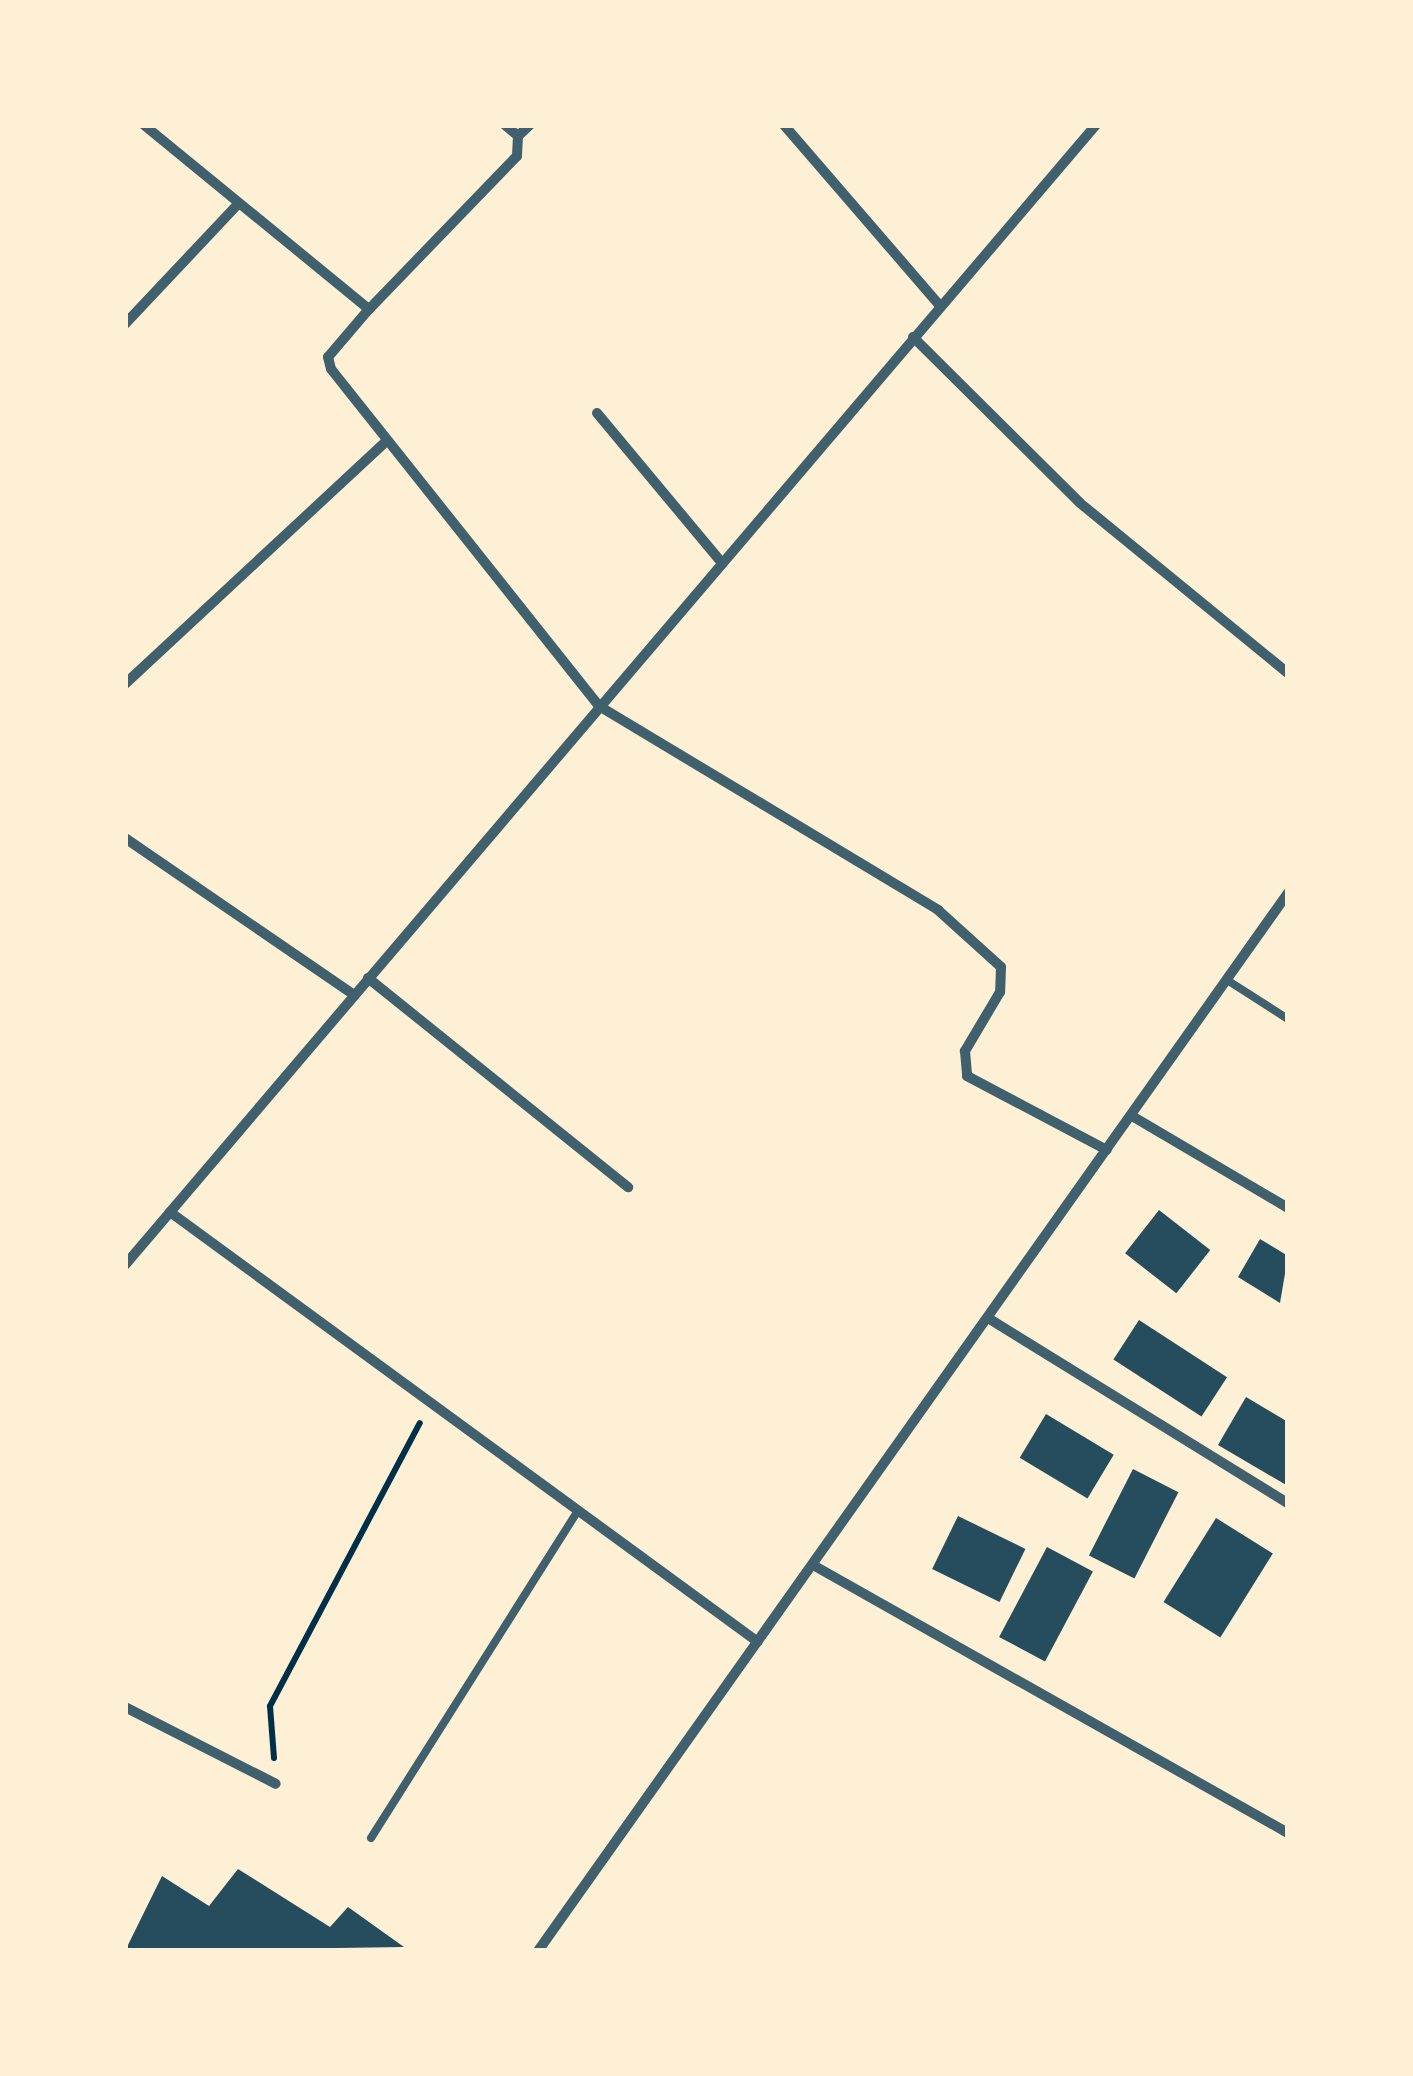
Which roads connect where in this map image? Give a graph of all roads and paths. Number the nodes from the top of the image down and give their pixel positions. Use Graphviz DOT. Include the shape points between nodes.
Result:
graph roads {
  1 [pos="144,125"];
  2 [pos="505,125"];
  3 [pos="530,125"];
  4 [pos="784,125"];
  5 [pos="1096,125"];
  6 [pos="518,136"];
  7 [pos="238,204"];
  8 [pos="941,307"];
  9 [pos="368,308"];
  10 [pos="125,324"];
  11 [pos="917,342"];
  12 [pos="597,413"];
  13 [pos="384,443"];
  14 [pos="722,563"];
  15 [pos="1288,673"];
  16 [pos="125,684"];
  17 [pos="604,709"];
  18 [pos="125,838"];
  19 [pos="1288,893"];
  20 [pos="368,978"];
  21 [pos="1227,980"];
  22 [pos="354,995"];
  23 [pos="1288,1019"];
  24 [pos="1132,1116"];
  25 [pos="1107,1150"];
  26 [pos="628,1186"];
  27 [pos="1288,1208"];
  28 [pos="175,1216"];
  29 [pos="125,1265"];
  30 [pos="988,1318"];
  31 [pos="431,1403"];
  32 [pos="1288,1503"];
  33 [pos="578,1511"];
  34 [pos="813,1565"];
  35 [pos="758,1642"];
  36 [pos="125,1707"];
  37 [pos="276,1784"];
  38 [pos="1288,1834"];
  39 [pos="371,1838"];
  40 [pos="538,1951"];
  1 -- 7 [label="street"];
  2 -- 6 [label="street"];
  3 -- 6 [label="street"];
  4 -- 8 [label="street"];
  5 -- 8 [label="street"];
  6 -- 9 [label="street" via="517,156"];
  7 -- 9 [label="street"];
  7 -- 10 [label="street"];
  8 -- 11 [label="street"];
  9 -- 13 [label="street" via="328,357"];
  11 -- 14 [label="street"];
  11 -- 15 [label="street" via="1080,503"];
  12 -- 14 [label="street"];
  13 -- 16 [label="street"];
  13 -- 17 [label="street"];
  14 -- 17 [label="street"];
  17 -- 20 [label="street"];
  17 -- 25 [label="street" via="938,910 1004,977 965,1051 967,1076"];
  18 -- 22 [label="street"];
  19 -- 21 [label="street"];
  20 -- 22 [label="street"];
  20 -- 26 [label="street"];
  21 -- 23 [label="lane"];
  21 -- 24 [label="street"];
  22 -- 28 [label="street"];
  24 -- 25 [label="street"];
  24 -- 27 [label="street"];
  25 -- 30 [label="street"];
  28 -- 29 [label="street"];
  28 -- 31 [label="street"];
  30 -- 32 [label="street"];
  30 -- 34 [label="street"];
  31 -- 33 [label="street"];
  31 -- 37 [label="path" via="270,1706"];
  33 -- 35 [label="street"];
  33 -- 39 [label="lane"];
  34 -- 35 [label="street"];
  34 -- 38 [label="street"];
  35 -- 40 [label="street"];
  36 -- 37 [label="street"];
}
